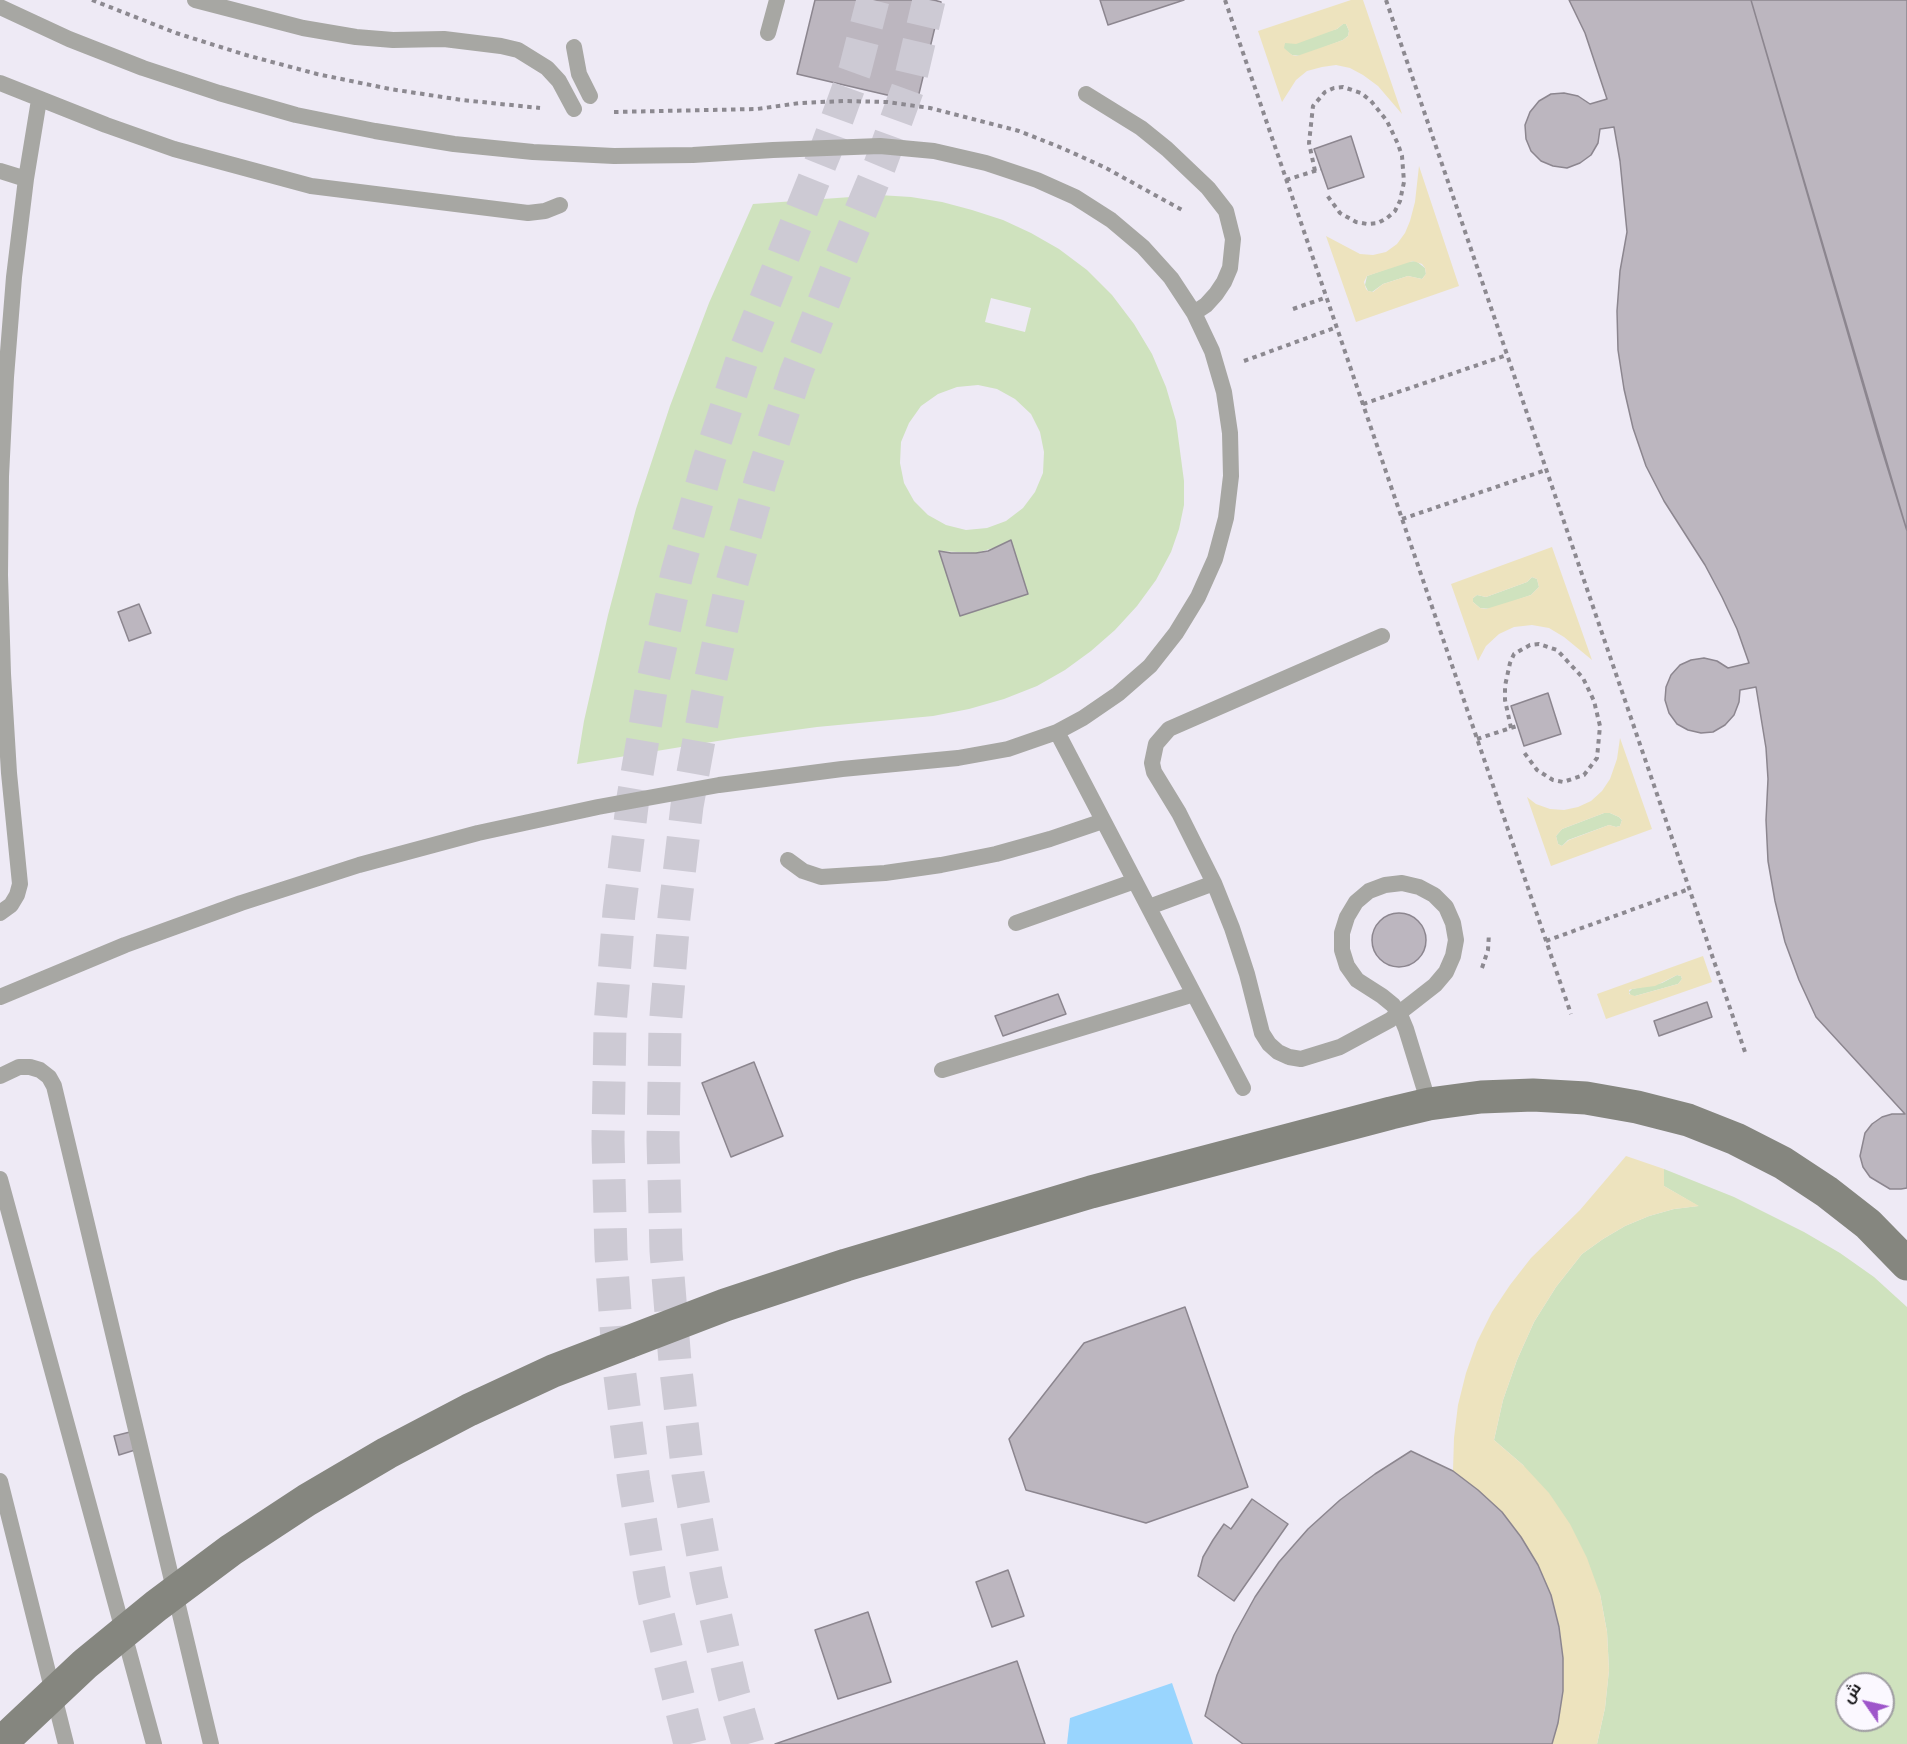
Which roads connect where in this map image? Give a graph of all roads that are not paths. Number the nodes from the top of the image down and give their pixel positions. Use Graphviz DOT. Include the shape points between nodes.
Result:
graph roads {
  1 [pos="195,0"];
  2 [pos="777,0"];
  3 [pos="0,7"];
  4 [pos="768,33"];
  5 [pos="574,47"];
  6 [pos="0,83"];
  7 [pos="1086,94"];
  8 [pos="591,96"];
  9 [pos="39,100"];
  10 [pos="574,109"];
  11 [pos="0,171"];
  12 [pos="26,179"];
  13 [pos="560,205"];
  14 [pos="1194,313"];
  15 [pos="1382,636"];
  16 [pos="1057,732"];
  17 [pos="1103,821"];
  18 [pos="788,860"];
  19 [pos="1135,881"];
  20 [pos="1214,883"];
  21 [pos="1149,907"];
  22 [pos="0,913"];
  23 [pos="1016,923"];
  24 [pos="1194,994"];
  25 [pos="0,997"];
  26 [pos="942,1070"];
  27 [pos="0,1076"];
  28 [pos="1243,1088"];
  29 [pos="1429,1104"];
  30 [pos="0,1179"];
  31 [pos="1907,1264"];
  32 [pos="0,1481"];
  33 [pos="1,1734"];
  34 [pos="7,1744"];
  35 [pos="66,1744"];
  36 [pos="154,1744"];
  37 [pos="211,1744"];
  1 -- 10 [label="lane" via="356,38 444,39 518,50 547,68"];
  2 -- 4 [label="lane"];
  3 -- 14 [label="lane" via="90,47 219,93 296,115 454,144 614,156 880,147 934,151 986,163 1056,188 1111,220 1143,247"];
  5 -- 8 [label="lane" via="579,74"];
  6 -- 9 [label="lane"];
  7 -- 14 [label="lane" via="1142,128 1208,188 1226,211 1233,239 1230,268 1216,294"];
  9 -- 12 [label="lane"];
  9 -- 13 [label="lane" via="174,149 311,186 528,213"];
  11 -- 12 [label="lane"];
  12 -- 22 [label="lane" via="14,277 1,498 3,674 20,884 11,905"];
  14 -- 16 [label="lane" via="1212,351 1230,433 1231,476 1226,518 1215,559 1198,597 1150,666 1118,694"];
  15 -- 20 [label="lane" via="1178,725 1162,736 1153,753 1154,772"];
  16 -- 17 [label="lane"];
  16 -- 25 [label="lane" via="998,751 958,758 719,785 478,833 359,865 242,903 125,945"];
  17 -- 18 [label="lane" via="996,854 885,873 821,877 803,872"];
  17 -- 19 [label="lane"];
  19 -- 21 [label="lane"];
  19 -- 23 [label="lane"];
  20 -- 21 [label="lane"];
  20 -- 29 [label="lane" via="1247,974 1262,1033 1278,1052 1301,1059 1366,1035 1390,1020 1434,985 1446,972 1456,940 1446,907 1419,887 1385,885 1356,902 1342,933 1347,966 1357,980 1382,996 1401,1017"];
  21 -- 24 [label="lane"];
  24 -- 26 [label="lane"];
  24 -- 28 [label="lane"];
  27 -- 37 [label="lane" via="19,1067 30,1067 49,1077 54,1086"];
  29 -- 31 [label="main road" via="1533,1095 1586,1098 1688,1120 1783,1163 1827,1191 1868,1224"];
  29 -- 33 [label="main road" via="1091,1192 846,1264 553,1371 387,1453 231,1550 156,1606"];
  30 -- 36 [label="lane"];
  32 -- 35 [label="lane"];
  33 -- 34 [label="lane"];
}
